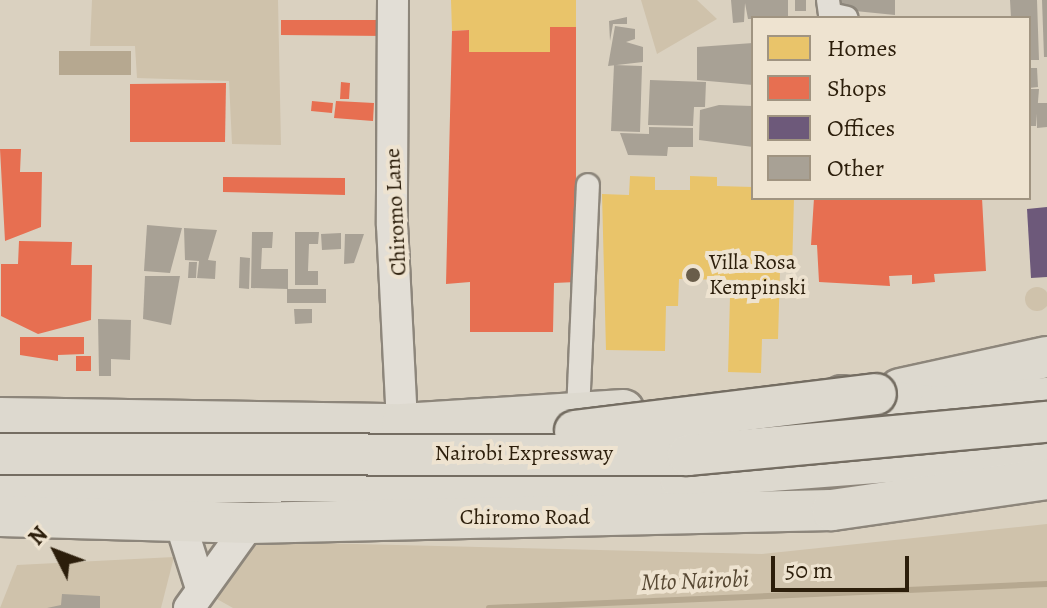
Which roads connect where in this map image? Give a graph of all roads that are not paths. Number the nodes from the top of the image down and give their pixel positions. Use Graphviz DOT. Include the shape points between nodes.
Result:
graph roads {
  1 [pos="393,0"];
  2 [pos="828,0"];
  3 [pos="838,16"];
  4 [pos="588,185"];
  5 [pos="1047,357"];
  6 [pos="1047,398"];
  7 [pos="621,411"];
  8 [pos="578,412"];
  9 [pos="0,418"];
  10 [pos="1047,422"];
  11 [pos="402,424"];
  12 [pos="1047,448"];
  13 [pos="224,452"];
  14 [pos="0,454"];
  15 [pos="1047,479"];
  16 [pos="0,484"];
  17 [pos="0,516"];
  18 [pos="180,522"];
  19 [pos="250,523"];
  20 [pos="195,596"];
  1 -- 11 [label="street, Chiromo Lane" via="392,225"];
  2 -- 3 [label="street" via="830,14"];
  4 -- 8 [label="street"];
  5 -- 13 [label="highway, bridge" via="802,407 592,430"];
  6 -- 7 [label="highway" via="939,407 815,393"];
  7 -- 8 [label="highway"];
  7 -- 12 [label="highway" via="814,415 848,446 1031,438"];
  8 -- 11 [label="highway"];
  9 -- 11 [label="highway"];
  10 -- 13 [label="highway, Nairobi Expressway, bridge" via="688,455"];
  12 -- 16 [label="highway, Nairobi Expressway" via="680,478"];
  13 -- 14 [label="highway, Nairobi Expressway, bridge"];
  15 -- 19 [label="highway, Chiromo Road" via="832,510"];
  17 -- 18 [label="highway, Chiromo Road"];
  18 -- 19 [label="highway, Chiromo Road"];
  18 -- 20 [label="street"];
  19 -- 20 [label="street"];
}
